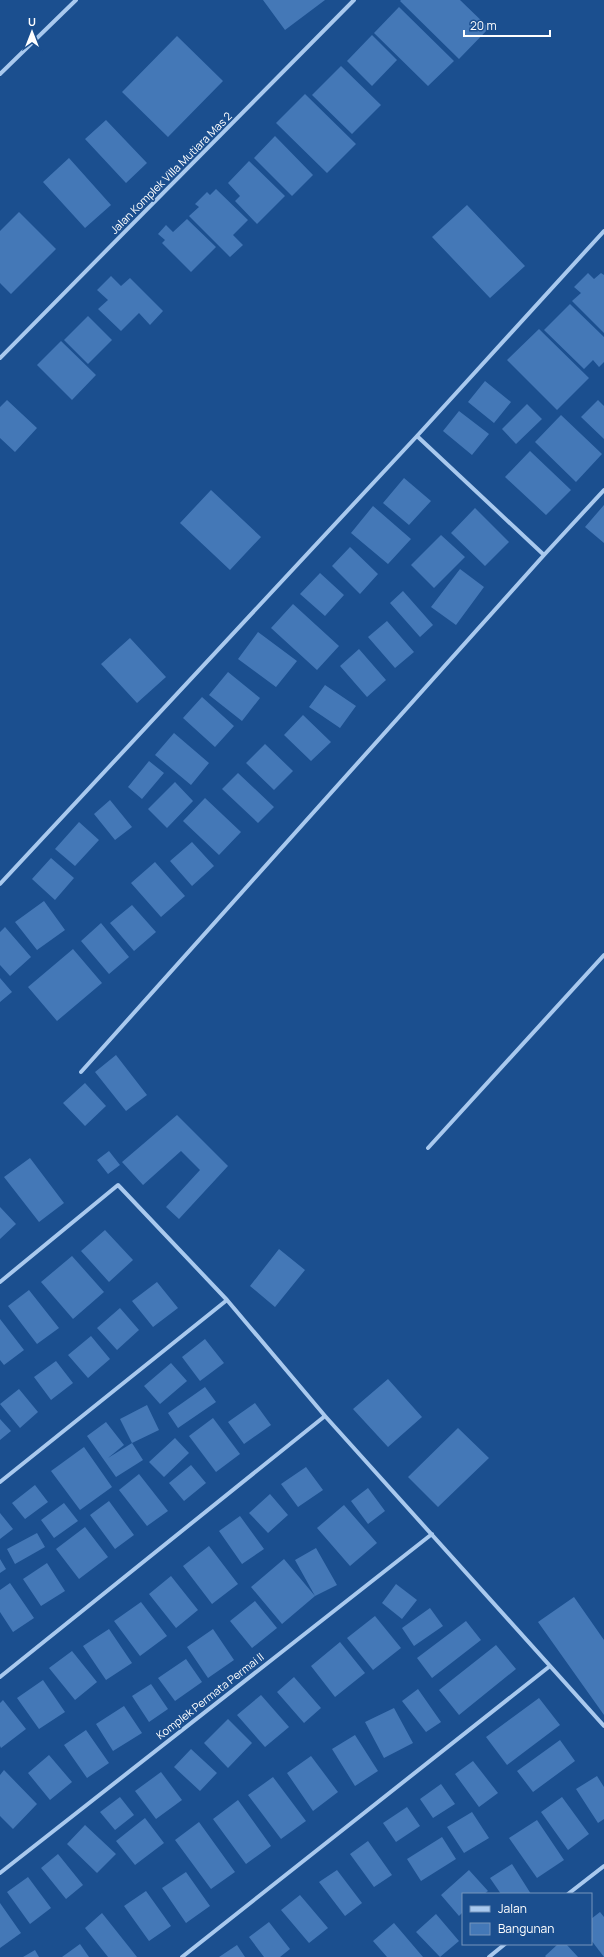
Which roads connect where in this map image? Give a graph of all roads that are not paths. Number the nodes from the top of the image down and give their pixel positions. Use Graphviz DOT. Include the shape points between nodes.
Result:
graph roads {
  1 [pos="76,0"];
  2 [pos="354,0"];
  3 [pos="0,74"];
  4 [pos="604,231"];
  5 [pos="0,358"];
  6 [pos="417,436"];
  7 [pos="604,490"];
  8 [pos="544,555"];
  9 [pos="0,884"];
  10 [pos="604,955"];
  11 [pos="81,1072"];
  12 [pos="428,1148"];
  13 [pos="0,1282"];
  14 [pos="227,1300"];
  15 [pos="325,1416"];
  16 [pos="0,1482"];
  17 [pos="432,1534"];
  18 [pos="550,1666"];
  19 [pos="0,1677"];
  20 [pos="604,1726"];
  21 [pos="604,1866"];
  22 [pos="0,1873"];
  23 [pos="569,1893"];
  24 [pos="504,1945"];
  25 [pos="182,1957"];
  26 [pos="489,1957"];
  1 -- 3 [label="street"];
  2 -- 5 [label="street, Jalan Komplek Villa Mutiara Mas 2"];
  4 -- 6 [label="street"];
  6 -- 8 [label="street"];
  6 -- 9 [label="street"];
  7 -- 8 [label="street"];
  8 -- 11 [label="street"];
  10 -- 12 [label="street"];
  13 -- 14 [label="street" via="118,1185"];
  14 -- 15 [label="street"];
  14 -- 16 [label="street"];
  15 -- 17 [label="street"];
  15 -- 19 [label="street"];
  17 -- 18 [label="street"];
  17 -- 22 [label="street, Komplek Permata Permai II"];
  18 -- 20 [label="street"];
  18 -- 25 [label="street"];
  21 -- 23 [label="street"];
  24 -- 26 [label="street"];
}
